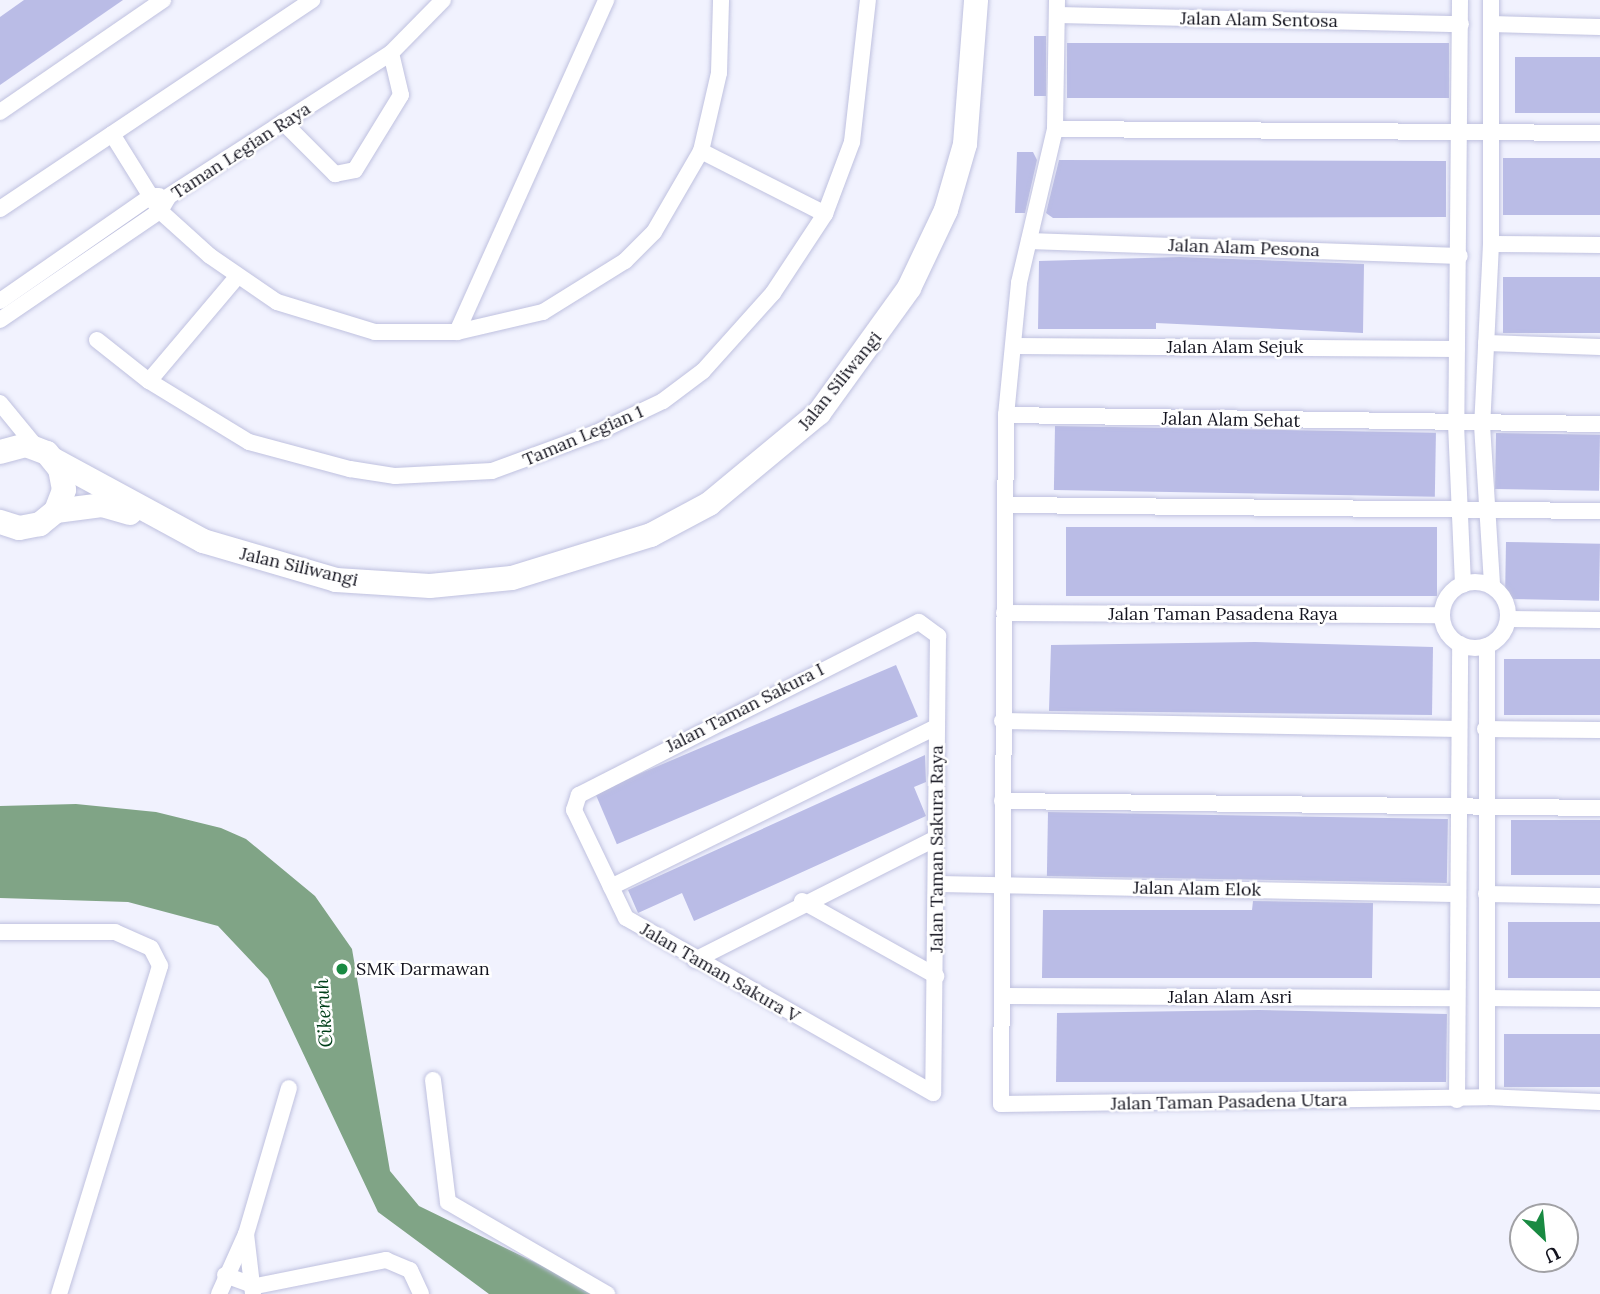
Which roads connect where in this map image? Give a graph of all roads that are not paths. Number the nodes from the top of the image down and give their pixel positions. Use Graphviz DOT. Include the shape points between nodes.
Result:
graph roads {
  1 [pos="163,0"];
  2 [pos="443,0"];
  3 [pos="606,0"];
  4 [pos="721,0"];
  5 [pos="868,0"];
  6 [pos="976,0"];
  7 [pos="1460,0"];
  8 [pos="1490,0"];
  9 [pos="306,2"];
  10 [pos="1058,8"];
  11 [pos="1461,24"];
  12 [pos="1491,24"];
  13 [pos="1600,27"];
  14 [pos="391,52"];
  15 [pos="0,112"];
  16 [pos="284,122"];
  17 [pos="1055,129"];
  18 [pos="1463,133"];
  19 [pos="1600,133"];
  20 [pos="112,134"];
  21 [pos="1492,134"];
  22 [pos="701,151"];
  23 [pos="151,196"];
  24 [pos="169,196"];
  25 [pos="0,209"];
  26 [pos="160,211"];
  27 [pos="825,214"];
  28 [pos="1029,241"];
  29 [pos="1491,244"];
  30 [pos="1600,245"];
  31 [pos="1460,256"];
  32 [pos="77,257"];
  33 [pos="237,277"];
  34 [pos="0,301"];
  35 [pos="0,320"];
  36 [pos="457,332"];
  37 [pos="97,340"];
  38 [pos="1486,343"];
  39 [pos="1014,346"];
  40 [pos="1600,347"];
  41 [pos="1457,348"];
  42 [pos="149,381"];
  43 [pos="0,403"];
  44 [pos="1006,415"];
  45 [pos="1456,424"];
  46 [pos="1600,424"];
  47 [pos="1482,425"];
  48 [pos="0,452"];
  49 [pos="46,454"];
  50 [pos="1006,505"];
  51 [pos="1460,508"];
  52 [pos="1487,509"];
  53 [pos="56,510"];
  54 [pos="1600,511"];
  55 [pos="164,523"];
  56 [pos="6,528"];
  57 [pos="1463,585"];
  58 [pos="1492,586"];
  59 [pos="1003,613"];
  60 [pos="1442,615"];
  61 [pos="1508,619"];
  62 [pos="1600,620"];
  63 [pos="912,622"];
  64 [pos="1460,644"];
  65 [pos="1487,646"];
  66 [pos="1002,721"];
  67 [pos="936,727"];
  68 [pos="1459,729"];
  69 [pos="1485,729"];
  70 [pos="1600,730"];
  71 [pos="579,795"];
  72 [pos="1002,801"];
  73 [pos="1600,808"];
  74 [pos="1454,809"];
  75 [pos="1483,809"];
  76 [pos="936,838"];
  77 [pos="938,884"];
  78 [pos="1001,885"];
  79 [pos="611,887"];
  80 [pos="1455,894"];
  81 [pos="1486,894"];
  82 [pos="1600,896"];
  83 [pos="802,901"];
  84 [pos="0,932"];
  85 [pos="695,960"];
  86 [pos="936,976"];
  87 [pos="1003,996"];
  88 [pos="1456,998"];
  89 [pos="1489,998"];
  90 [pos="1600,999"];
  91 [pos="433,1080"];
  92 [pos="289,1088"];
  93 [pos="933,1093"];
  94 [pos="1487,1097"];
  95 [pos="1457,1100"];
  96 [pos="1600,1102"];
  97 [pos="246,1234"];
  98 [pos="225,1275"];
  99 [pos="254,1290"];
  100 [pos="59,1294"];
  101 [pos="219,1294"];
  102 [pos="421,1294"];
  103 [pos="607,1294"];
  1 -- 15 [label="street"];
  2 -- 14 [label="street, Taman Legian Raya"];
  3 -- 36 [label="street"];
  4 -- 22 [label="street" via="719,73"];
  5 -- 27 [label="street, Taman Legian 1" via="852,142"];
  6 -- 55 [label="main road, Jalan Siliwangi" via="965,144 946,210 909,288 819,413 709,505 595,558 512,579 430,586 336,580 252,560"];
  7 -- 11 [label="street"];
  8 -- 12 [label="street"];
  9 -- 20 [label="street"];
  10 -- 11 [label="street, Jalan Alam Sentosa"];
  10 -- 17 [label="street"];
  11 -- 18 [label="street"];
  12 -- 13 [label="street"];
  12 -- 21 [label="street"];
  14 -- 16 [label="street, Taman Legian Raya"];
  14 -- 16 [label="street" via="401,95 355,170 335,174"];
  16 -- 24 [label="street, Taman Legian Raya"];
  17 -- 18 [label="street"];
  17 -- 28 [label="street"];
  18 -- 21 [label="street"];
  18 -- 31 [label="street"];
  19 -- 21 [label="street"];
  20 -- 23 [label="street"];
  20 -- 25 [label="street"];
  21 -- 29 [label="street"];
  22 -- 27 [label="street"];
  22 -- 36 [label="street" via="654,232 625,261 543,312"];
  23 -- 24 [label="street"];
  23 -- 26 [label="street"];
  23 -- 32 [label="street"];
  24 -- 26 [label="street, Taman Legian Raya"];
  26 -- 32 [label="street, Taman Legian Raya"];
  26 -- 33 [label="street"];
  27 -- 42 [label="street, Taman Legian 1" via="772,293 703,370 663,401 596,433 492,471 395,476 274,452"];
  28 -- 31 [label="street, Jalan Alam Pesona"];
  28 -- 39 [label="street"];
  29 -- 30 [label="street"];
  29 -- 38 [label="street"];
  31 -- 41 [label="street"];
  32 -- 34 [label="street"];
  32 -- 35 [label="street, Taman Legian Raya"];
  33 -- 36 [label="street" via="277,302 347,326 410,337"];
  33 -- 42 [label="street"];
  37 -- 42 [label="street, Taman Legian 1"];
  38 -- 40 [label="street"];
  38 -- 47 [label="street"];
  39 -- 41 [label="street, Jalan Alam Sejuk"];
  39 -- 44 [label="street"];
  41 -- 45 [label="street"];
  43 -- 49 [label="street"];
  44 -- 45 [label="street, Jalan Alam Sehat"];
  44 -- 50 [label="street"];
  45 -- 47 [label="street, Jalan Alam Sehat"];
  45 -- 51 [label="street"];
  46 -- 47 [label="street, Jalan Alam Sehat"];
  47 -- 52 [label="street"];
  48 -- 49 [label="main road"];
  49 -- 53 [label="main road" via="63,480"];
  49 -- 55 [label="main road, Jalan Siliwangi"];
  50 -- 51 [label="street"];
  50 -- 59 [label="street"];
  51 -- 52 [label="street"];
  51 -- 57 [label="street"];
  52 -- 54 [label="street"];
  52 -- 58 [label="street"];
  53 -- 55 [label="main road, Jalan Siliwangi" via="102,505"];
  53 -- 56 [label="main road" via="40,524"];
  57 -- 58 [label="street"];
  57 -- 60 [label="street" via="1448,597"];
  58 -- 61 [label="street" via="1505,601"];
  59 -- 60 [label="street, Jalan Taman Pasadena Raya"];
  59 -- 66 [label="street"];
  60 -- 64 [label="street"];
  61 -- 62 [label="street"];
  61 -- 65 [label="street"];
  63 -- 67 [label="street, Jalan Taman Sakura Raya" via="926,623 938,636"];
  63 -- 71 [label="street, Jalan Taman Sakura I"];
  64 -- 65 [label="street"];
  64 -- 68 [label="street"];
  65 -- 69 [label="street"];
  66 -- 68 [label="street"];
  66 -- 72 [label="street"];
  67 -- 76 [label="street, Jalan Taman Sakura Raya"];
  67 -- 79 [label="street"];
  68 -- 74 [label="street"];
  69 -- 70 [label="street"];
  69 -- 75 [label="street"];
  71 -- 79 [label="street, Jalan Taman Sakura V" via="575,810"];
  72 -- 74 [label="street"];
  72 -- 78 [label="street"];
  73 -- 75 [label="street"];
  74 -- 75 [label="street"];
  74 -- 80 [label="street"];
  75 -- 81 [label="street"];
  76 -- 77 [label="street, Jalan Taman Sakura Raya"];
  76 -- 83 [label="street"];
  77 -- 78 [label="street, Jalan Alam Elok"];
  77 -- 86 [label="street, Jalan Taman Sakura Raya"];
  78 -- 80 [label="street, Jalan Alam Elok"];
  78 -- 87 [label="street"];
  79 -- 85 [label="street, Jalan Taman Sakura V" via="626,918"];
  80 -- 88 [label="street"];
  81 -- 82 [label="street"];
  81 -- 89 [label="street"];
  83 -- 85 [label="street"];
  83 -- 86 [label="street"];
  84 -- 100 [label="street" via="115,932 151,948 161,980"];
  85 -- 93 [label="street, Jalan Taman Sakura V"];
  86 -- 93 [label="street, Jalan Taman Sakura Raya"];
  87 -- 88 [label="street, Jalan Alam Asri"];
  87 -- 95 [label="street, Jalan Taman Pasadena Utara" via="1001,1104"];
  88 -- 95 [label="street"];
  89 -- 90 [label="street"];
  89 -- 94 [label="street"];
  91 -- 103 [label="street" via="448,1202"];
  92 -- 97 [label="street"];
  94 -- 95 [label="street, Jalan Taman Pasadena Utara"];
  94 -- 96 [label="street, Jalan Taman Pasadena Utara"];
  97 -- 98 [label="street"];
  97 -- 99 [label="street"];
  98 -- 99 [label="street"];
  98 -- 101 [label="street"];
  99 -- 102 [label="street" via="386,1260 410,1269"];
}
